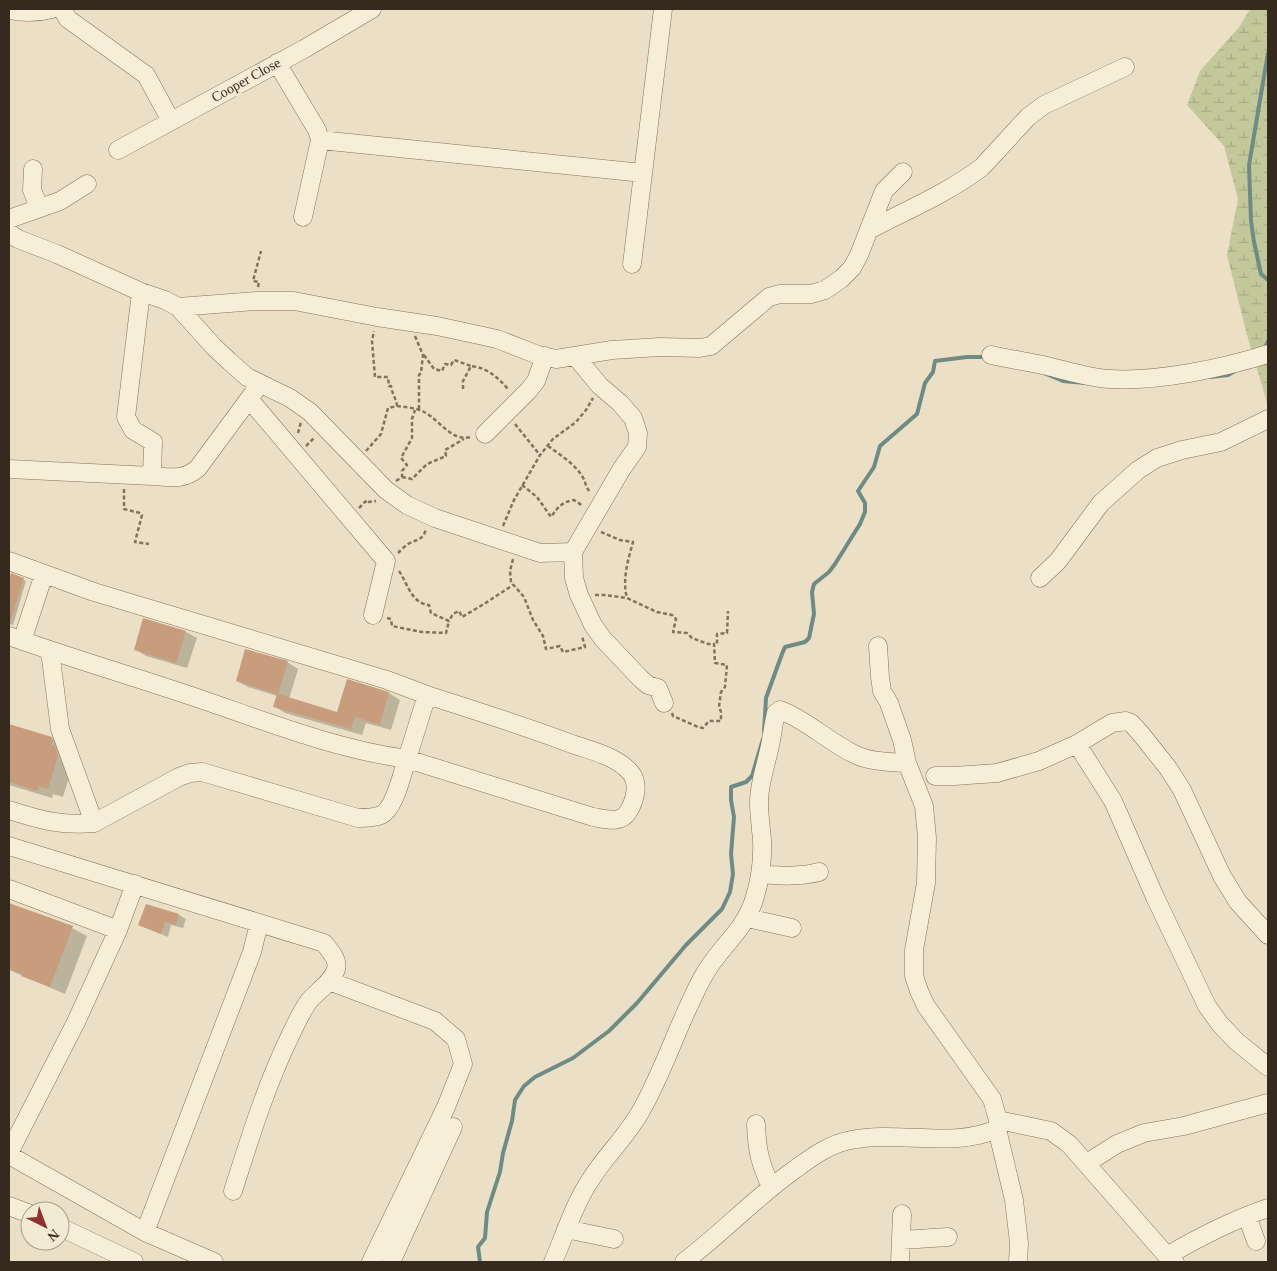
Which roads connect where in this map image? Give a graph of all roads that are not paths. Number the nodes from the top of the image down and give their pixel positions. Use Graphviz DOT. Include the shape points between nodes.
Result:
graph roads {
  1 [pos="52,9"];
  2 [pos="62,9"];
  3 [pos="372,9"];
  4 [pos="663,9"];
  5 [pos="9,10"];
  6 [pos="277,63"];
  7 [pos="1125,67"];
  8 [pos="171,121"];
  9 [pos="320,140"];
  10 [pos="118,150"];
  11 [pos="34,169"];
  12 [pos="903,172"];
  13 [pos="643,173"];
  14 [pos="87,184"];
  15 [pos="39,207"];
  16 [pos="303,217"];
  17 [pos="9,219"];
  18 [pos="868,230"];
  19 [pos="9,233"];
  20 [pos="632,264"];
  21 [pos="141,292"];
  22 [pos="178,307"];
  23 [pos="990,355"];
  24 [pos="545,356"];
  25 [pos="576,357"];
  26 [pos="1267,358"];
  27 [pos="260,384"];
  28 [pos="249,399"];
  29 [pos="1268,419"];
  30 [pos="485,434"];
  31 [pos="9,468"];
  32 [pos="152,476"];
  33 [pos="573,552"];
  34 [pos="9,562"];
  35 [pos="44,574"];
  36 [pos="1040,578"];
  37 [pos="374,615"];
  38 [pos="16,639"];
  39 [pos="878,646"];
  40 [pos="50,651"];
  41 [pos="428,695"];
  42 [pos="664,702"];
  43 [pos="1077,744"];
  44 [pos="407,759"];
  45 [pos="907,763"];
  46 [pos="935,776"];
  47 [pos="9,810"];
  48 [pos="94,823"];
  49 [pos="9,846"];
  50 [pos="819,872"];
  51 [pos="760,874"];
  52 [pos="135,884"];
  53 [pos="9,889"];
  54 [pos="747,918"];
  55 [pos="259,923"];
  56 [pos="792,928"];
  57 [pos="118,930"];
  58 [pos="1268,935"];
  59 [pos="329,982"];
  60 [pos="1268,1067"];
  61 [pos="1268,1103"];
  62 [pos="756,1124"];
  63 [pos="998,1125"];
  64 [pos="454,1127"];
  65 [pos="9,1154"];
  66 [pos="1087,1163"];
  67 [pos="771,1187"];
  68 [pos="233,1191"];
  69 [pos="1268,1208"];
  70 [pos="902,1214"];
  71 [pos="1247,1216"];
  72 [pos="566,1229"];
  73 [pos="70,1232"];
  74 [pos="145,1232"];
  75 [pos="948,1237"];
  76 [pos="614,1239"];
  77 [pos="902,1240"];
  78 [pos="1256,1241"];
  79 [pos="1171,1259"];
  80 [pos="134,1262"];
  81 [pos="214,1262"];
  82 [pos="371,1262"];
  83 [pos="391,1262"];
  84 [pos="553,1262"];
  85 [pos="684,1262"];
  86 [pos="900,1262"];
  87 [pos="1018,1262"];
  1 -- 5 [label="street" via="24,13"];
  2 -- 8 [label="street" via="68,20 146,75"];
  3 -- 6 [label="street, Cooper Close"];
  4 -- 13 [label="street"];
  6 -- 8 [label="street, Cooper Close"];
  6 -- 9 [label="street"];
  7 -- 18 [label="street" via="1044,105 1028,117 974,174"];
  8 -- 10 [label="street, Cooper Close"];
  9 -- 13 [label="street"];
  9 -- 16 [label="street"];
  11 -- 15 [label="street" via="32,190"];
  12 -- 18 [label="street" via="884,191"];
  13 -- 20 [label="street"];
  14 -- 15 [label="street" via="60,200"];
  15 -- 17 [label="street"];
  18 -- 25 [label="street" via="852,268 841,279 825,290 811,294 769,297 711,346 612,350"];
  19 -- 21 [label="street"];
  21 -- 22 [label="street"];
  21 -- 32 [label="street" via="126,417 133,430 153,442"];
  22 -- 24 [label="street" via="294,301 497,339"];
  22 -- 27 [label="street" via="219,352"];
  23 -- 26 [label="street" via="1110,379 1177,374"];
  24 -- 25 [label="street" via="556,359"];
  24 -- 30 [label="street" via="536,381"];
  25 -- 33 [label="street" via="633,418 638,433 637,447"];
  27 -- 28 [label="street"];
  27 -- 33 [label="street" via="310,412 386,490 407,505 435,518 540,553"];
  28 -- 32 [label="street" via="192,473 175,478"];
  28 -- 37 [label="street" via="386,561"];
  29 -- 36 [label="street" via="1221,442 1157,458 1138,470 1101,503 1058,561"];
  31 -- 32 [label="street"];
  33 -- 42 [label="street" via="574,578 593,625 648,685 658,688"];
  34 -- 35 [label="street"];
  35 -- 38 [label="street"];
  35 -- 41 [label="street"];
  38 -- 40 [label="street"];
  39 -- 45 [label="street" via="882,691 893,712"];
  40 -- 44 [label="street" via="357,751"];
  40 -- 48 [label="street" via="60,729"];
  41 -- 44 [label="street"];
  41 -- 44 [label="street" via="609,757 631,773 635,780 636,791 631,808 616,820 593,817"];
  43 -- 46 [label="street" via="1039,761 997,773"];
  43 -- 58 [label="street" via="1112,723 1126,720 1131,723 1182,790 1222,876 1238,902"];
  43 -- 60 [label="street" via="1113,801 1207,1006 1236,1041"];
  44 -- 48 [label="street" via="392,804 384,814 375,817 358,818 202,772 179,776"];
  45 -- 51 [label="street" via="853,754 778,710 761,780"];
  45 -- 63 [label="street" via="924,806 927,838 926,883 914,950 914,976 926,1006 992,1100"];
  47 -- 48 [label="street" via="51,823"];
  49 -- 52 [label="street"];
  50 -- 51 [label="street" via="802,876"];
  51 -- 54 [label="street"];
  52 -- 55 [label="street"];
  52 -- 57 [label="street"];
  53 -- 57 [label="street"];
  54 -- 56 [label="street"];
  54 -- 72 [label="street" via="704,975 642,1110 590,1181"];
  55 -- 59 [label="street" via="324,943 337,964"];
  55 -- 74 [label="street" via="252,952"];
  57 -- 65 [label="street"];
  59 -- 68 [label="street" via="309,1001 291,1034 262,1101"];
  59 -- 82 [label="street" via="435,1021 456,1039 463,1064 446,1107"];
  61 -- 66 [label="street" via="1184,1126 1144,1133 1117,1144"];
  62 -- 67 [label="street" via="760,1162"];
  63 -- 66 [label="street" via="1051,1131"];
  63 -- 67 [label="street" via="983,1135 954,1138 850,1140 820,1151"];
  63 -- 87 [label="street" via="1014,1200 1020,1243"];
  64 -- 83 [label="street"];
  65 -- 74 [label="street"];
  66 -- 79 [label="street"];
  67 -- 85 [label="street"];
  69 -- 71 [label="street"];
  70 -- 77 [label="street"];
  71 -- 78 [label="street"];
  71 -- 79 [label="street" via="1186,1244"];
  72 -- 76 [label="street"];
  72 -- 84 [label="street"];
  73 -- 80 [label="street"];
  74 -- 81 [label="street"];
  75 -- 77 [label="street"];
  77 -- 86 [label="street"];
}
